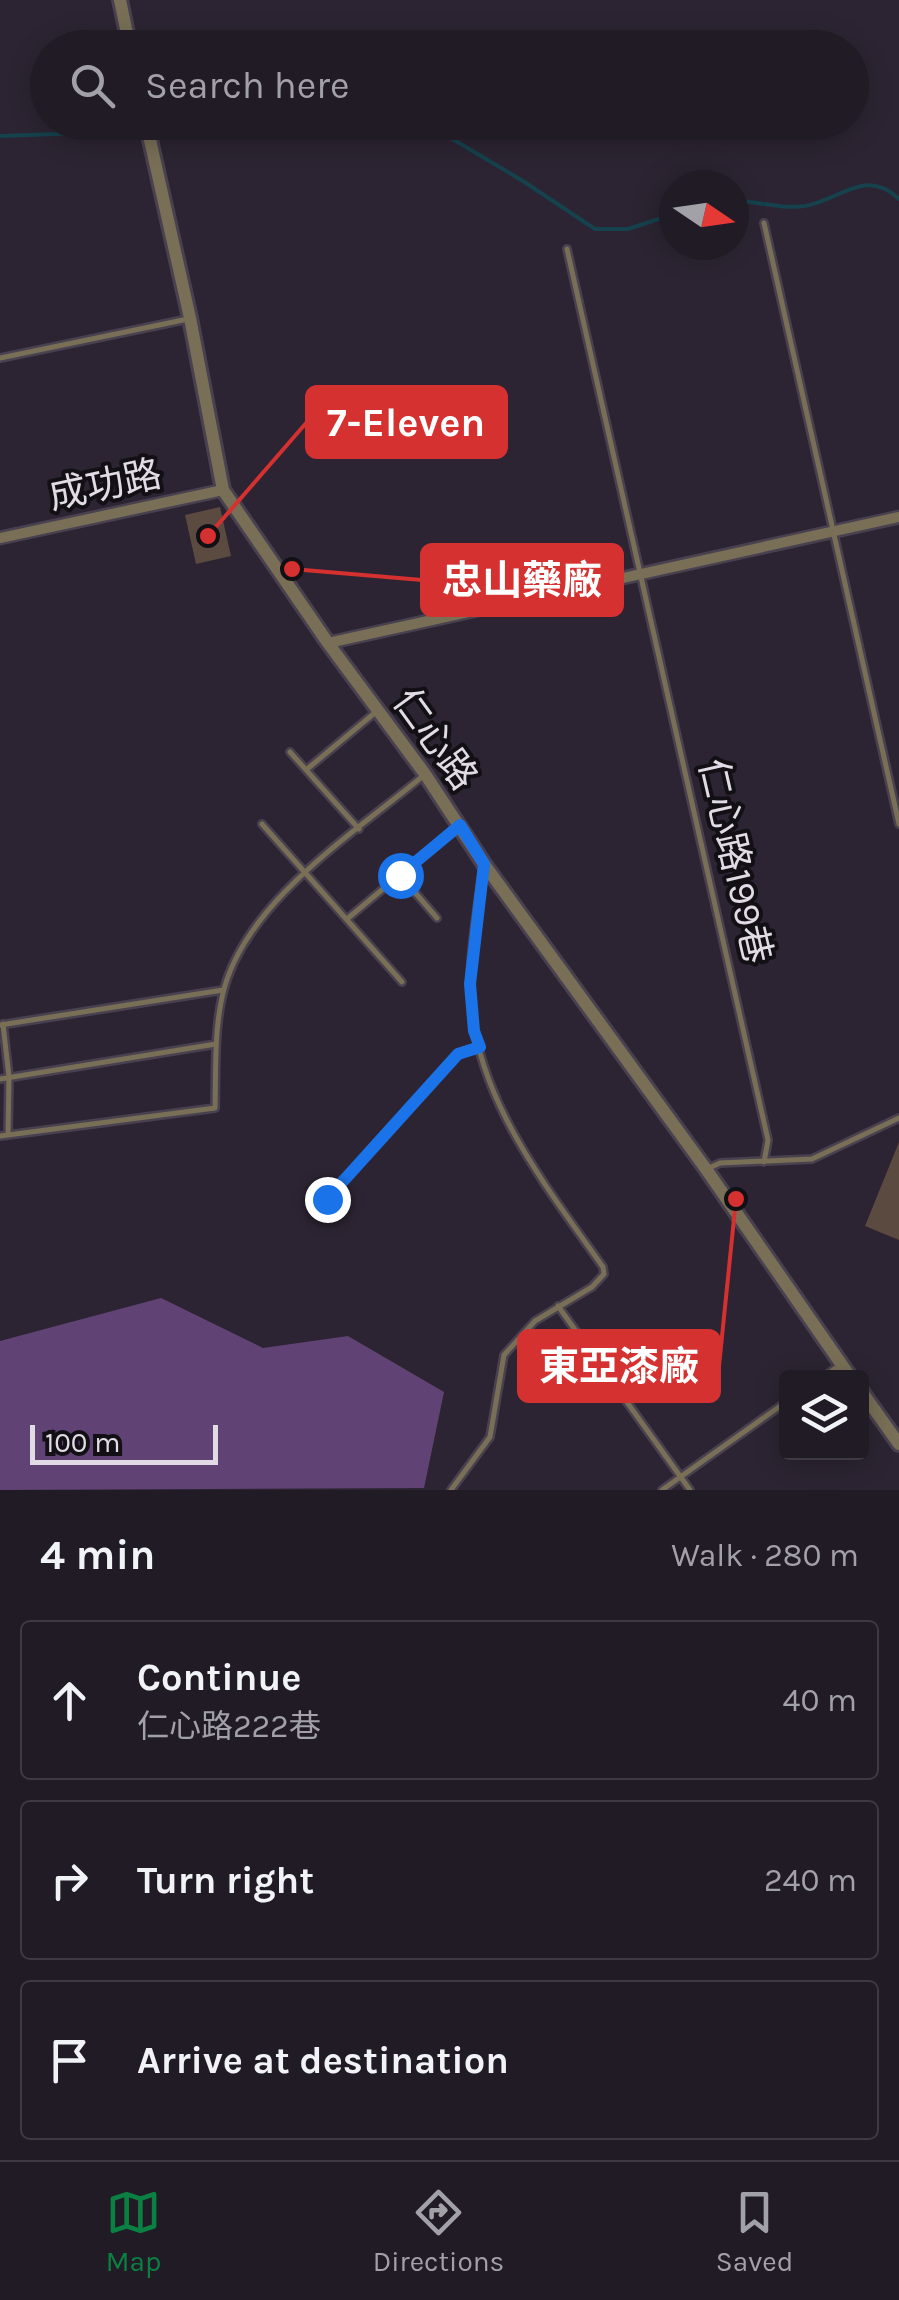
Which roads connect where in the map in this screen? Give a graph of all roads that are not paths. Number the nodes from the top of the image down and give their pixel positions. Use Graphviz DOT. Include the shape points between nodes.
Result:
graph roads {
  1 [pos="120,0"];
  2 [pos="126,30"];
  3 [pos="150,140"];
  4 [pos="764,223"];
  5 [pos="567,250"];
  6 [pos="190,318"];
  7 [pos="0,358"];
  8 [pos="222,490"];
  9 [pos="899,516"];
  10 [pos="832,530"];
  11 [pos="0,538"];
  12 [pos="639,574"];
  13 [pos="328,644"];
  14 [pos="378,711"];
  15 [pos="290,752"];
  16 [pos="306,770"];
  17 [pos="425,774"];
  18 [pos="262,824"];
  19 [pos="899,824"];
  20 [pos="460,825"];
  21 [pos="359,829"];
  22 [pos="484,864"];
  23 [pos="306,873"];
  24 [pos="400,875"];
  25 [pos="438,918"];
  26 [pos="347,919"];
  27 [pos="402,982"];
  28 [pos="223,990"];
  29 [pos="2,1025"];
  30 [pos="216,1044"];
  31 [pos="480,1047"];
  32 [pos="9,1078"];
  33 [pos="0,1079"];
  34 [pos="899,1118"];
  35 [pos="8,1134"];
  36 [pos="0,1136"];
  37 [pos="764,1162"];
  38 [pos="706,1169"];
  39 [pos="327,1199"];
  40 [pos="558,1306"];
  41 [pos="841,1364"];
  42 [pos="833,1370"];
  43 [pos="845,1370"];
  44 [pos="869,1402"];
  45 [pos="779,1407"];
  46 [pos="899,1444"];
  47 [pos="680,1477"];
  48 [pos="451,1490"];
  49 [pos="662,1490"];
  50 [pos="690,1490"];
  1 -- 2 [label="street"];
  3 -- 6 [label="street, 仁心路"];
  4 -- 10 [label="lane"];
  5 -- 12 [label="lane, 仁心路199巷"];
  6 -- 7 [label="lane"];
  6 -- 8 [label="street, 仁心路"];
  8 -- 11 [label="street, 成功路"];
  8 -- 13 [label="street, 仁心路"];
  9 -- 10 [label="street"];
  10 -- 12 [label="street"];
  10 -- 19 [label="lane"];
  12 -- 13 [label="street"];
  12 -- 37 [label="lane, 仁心路199巷" via="768,1140"];
  13 -- 14 [label="street, 仁心路"];
  14 -- 16 [label="lane"];
  14 -- 17 [label="street, 仁心路"];
  15 -- 16 [label="lane"];
  16 -- 21 [label="lane"];
  17 -- 20 [label="street, 仁心路"];
  17 -- 21 [label="lane"];
  18 -- 23 [label="lane"];
  20 -- 22 [label="street, 仁心路"];
  20 -- 24 [label="lane"];
  21 -- 23 [label="lane"];
  22 -- 31 [label="lane" via="470,984"];
  22 -- 38 [label="street, 仁心路"];
  23 -- 26 [label="lane"];
  23 -- 28 [label="lane" via="250,932"];
  24 -- 25 [label="lane"];
  24 -- 26 [label="lane"];
  26 -- 27 [label="lane"];
  28 -- 29 [label="lane"];
  28 -- 30 [label="lane"];
  29 -- 32 [label="lane"];
  30 -- 32 [label="lane"];
  30 -- 35 [label="lane" via="215,1108"];
  31 -- 39 [label="lane" via="458,1054"];
  31 -- 40 [label="lane" via="488,1083 535,1170 604,1267 602,1280"];
  32 -- 33 [label="lane"];
  32 -- 35 [label="lane"];
  34 -- 37 [label="lane" via="812,1159"];
  35 -- 36 [label="lane"];
  37 -- 38 [label="lane"];
  38 -- 41 [label="street, 仁心路"];
  40 -- 47 [label="lane"];
  40 -- 48 [label="lane" via="504,1355 490,1437"];
  41 -- 42 [label="lane"];
  41 -- 43 [label="street, 仁心路"];
  44 -- 46 [label="street"];
  45 -- 47 [label="lane"];
  47 -- 49 [label="lane"];
  47 -- 50 [label="lane"];
}
